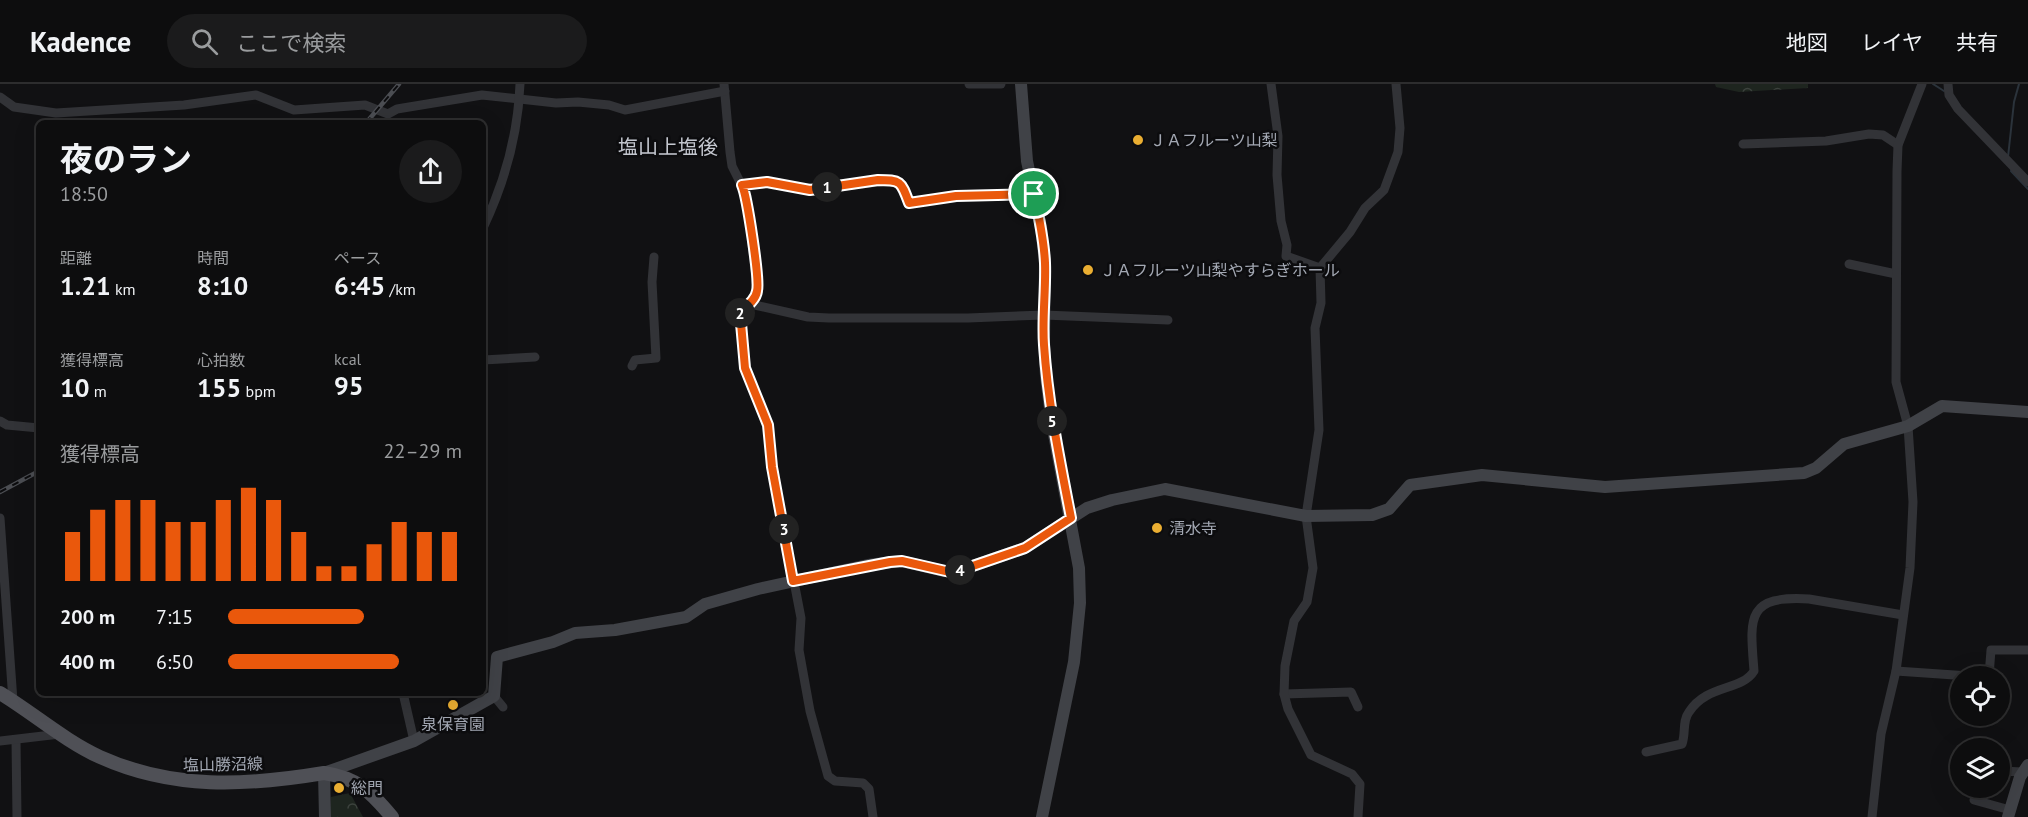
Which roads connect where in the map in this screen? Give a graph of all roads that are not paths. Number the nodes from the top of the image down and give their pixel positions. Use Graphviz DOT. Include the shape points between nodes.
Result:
graph roads {
  1 [pos="256,84"];
  2 [pos="520,84"];
  3 [pos="969,84"];
  4 [pos="1001,84"];
  5 [pos="1021,84"];
  6 [pos="1271,84"];
  7 [pos="1396,84"];
  8 [pos="1922,84"];
  9 [pos="1948,84"];
  10 [pos="724,88"];
  11 [pos="256,95"];
  12 [pos="0,97"];
  13 [pos="520,100"];
  14 [pos="1743,144"];
  15 [pos="1898,145"];
  16 [pos="2028,182"];
  17 [pos="742,185"];
  18 [pos="1034,194"];
  19 [pos="486,222"];
  20 [pos="654,257"];
  21 [pos="1849,264"];
  22 [pos="1320,268"];
  23 [pos="1896,274"];
  24 [pos="750,304"];
  25 [pos="1044,315"];
  26 [pos="1168,320"];
  27 [pos="535,357"];
  28 [pos="486,360"];
  29 [pos="632,366"];
  30 [pos="2028,412"];
  31 [pos="0,421"];
  32 [pos="1908,426"];
  33 [pos="36,428"];
  34 [pos="1306,516"];
  35 [pos="0,518"];
  36 [pos="1071,518"];
  37 [pos="793,581"];
  38 [pos="1903,615"];
  39 [pos="2028,650"];
  40 [pos="1990,666"];
  41 [pos="1896,671"];
  42 [pos="1950,675"];
  43 [pos="0,693"];
  44 [pos="1284,694"];
  45 [pos="404,696"];
  46 [pos="494,696"];
  47 [pos="13,701"];
  48 [pos="502,707"];
  49 [pos="1358,707"];
  50 [pos="62,734"];
  51 [pos="16,740"];
  52 [pos="0,741"];
  53 [pos="414,741"];
  54 [pos="1646,752"];
  55 [pos="2026,769"];
  56 [pos="2010,770"];
  57 [pos="324,774"];
  58 [pos="1974,798"];
  59 [pos="2009,813"];
  60 [pos="17,817"];
  61 [pos="325,817"];
  62 [pos="392,817"];
  63 [pos="873,817"];
  64 [pos="1042,817"];
  65 [pos="1358,817"];
  66 [pos="1872,817"];
  1 -- 11 [label="street"];
  2 -- 13 [label="street"];
  3 -- 4 [label="street"];
  5 -- 18 [label="street" via="1027,161"];
  6 -- 22 [label="street" via="1286,256"];
  7 -- 22 [label="street" via="1400,128 1384,190 1365,208"];
  8 -- 15 [label="street"];
  9 -- 16 [label="street" via="1949,95 1958,109"];
  10 -- 13 [label="street" via="625,110 578,102"];
  10 -- 17 [label="street" via="732,165"];
  11 -- 12 [label="street" via="184,105 56,113 14,107"];
  11 -- 13 [label="street" via="294,110 365,105 388,114 397,109 482,95"];
  13 -- 19 [label="street" via="500,193"];
  14 -- 15 [label="street" via="1826,141 1869,134 1883,135"];
  15 -- 23 [label="street"];
  17 -- 18 [label="street" via="767,182 810,190 896,180 902,184 909,203 956,196"];
  17 -- 24 [label="street" via="750,212 757,291"];
  18 -- 25 [label="street" via="1045,263"];
  20 -- 29 [label="street" via="656,358 635,360"];
  21 -- 23 [label="street"];
  22 -- 34 [label="street" via="1321,303 1315,328 1319,430"];
  23 -- 32 [label="street" via="1896,382"];
  24 -- 25 [label="street" via="829,318"];
  24 -- 37 [label="street" via="740,312 745,368 768,425"];
  25 -- 26 [label="street"];
  25 -- 36 [label="street" via="1052,424"];
  27 -- 28 [label="street"];
  30 -- 32 [label="street" via="1942,406"];
  31 -- 33 [label="street"];
  32 -- 34 [label="street" via="1844,444 1804,473 1605,487 1482,475 1410,484 1381,513"];
  32 -- 38 [label="street" via="1913,502"];
  34 -- 36 [label="street" via="1165,489 1112,500"];
  34 -- 44 [label="street" via="1313,568 1307,602 1294,621"];
  35 -- 47 [label="street"];
  36 -- 37 [label="street" via="1025,548 961,570 950,572 902,561"];
  36 -- 64 [label="street" via="1080,603 1074,662"];
  37 -- 46 [label="street" via="705,604 686,617 575,633 497,657"];
  37 -- 63 [label="street" via="801,618 799,650 828,776 835,781 863,783 869,789"];
  38 -- 41 [label="street"];
  38 -- 54 [label="street" via="1809,599 1763,604 1754,614 1751,675 1707,693 1689,712 1682,744"];
  39 -- 40 [label="street" via="1991,650"];
  41 -- 42 [label="street"];
  41 -- 66 [label="street" via="1881,734"];
  43 -- 47 [label="main road, 塩山勝沼線"];
  44 -- 49 [label="street" via="1351,692"];
  44 -- 65 [label="street" via="1311,755 1352,774 1360,784"];
  45 -- 53 [label="street"];
  46 -- 48 [label="street"];
  46 -- 53 [label="street"];
  47 -- 50 [label="main road, 塩山勝沼線"];
  50 -- 51 [label="street"];
  50 -- 57 [label="main road, 塩山勝沼線" via="99,757 172,781 240,783"];
  51 -- 52 [label="street"];
  51 -- 60 [label="street"];
  53 -- 57 [label="street"];
  55 -- 56 [label="street"];
  55 -- 59 [label="street"];
  57 -- 61 [label="street"];
  57 -- 62 [label="main road, 塩山勝沼線" via="348,778 370,792"];
  58 -- 59 [label="street"];
}
